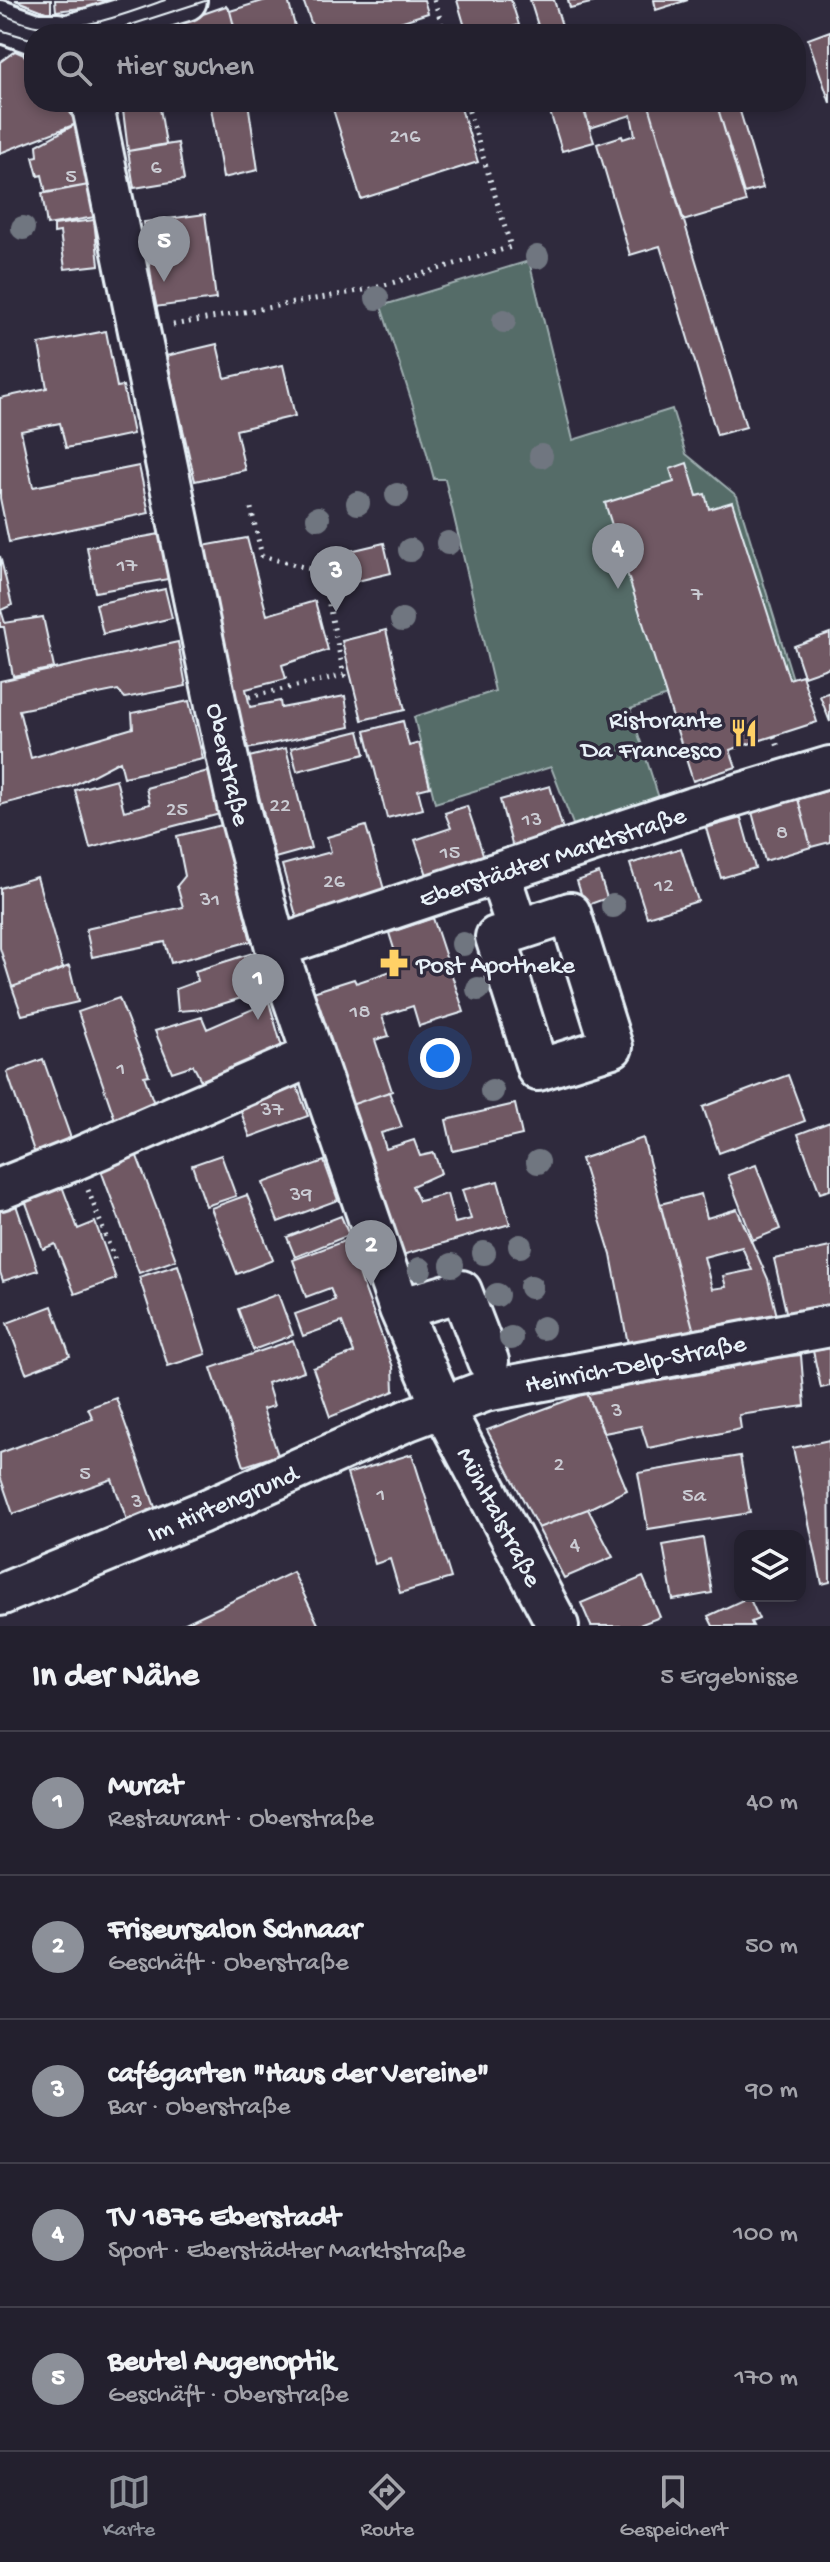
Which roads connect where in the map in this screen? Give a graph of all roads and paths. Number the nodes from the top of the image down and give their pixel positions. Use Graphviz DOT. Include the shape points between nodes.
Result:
graph roads {
  1 [pos="186,0"];
  2 [pos="434,0"];
  3 [pos="0,21"];
  4 [pos="106,24"];
  5 [pos="442,24"];
  6 [pos="24,30"];
  7 [pos="94,112"];
  8 [pos="469,112"];
  9 [pos="138,331"];
  10 [pos="250,504"];
  11 [pos="248,697"];
  12 [pos="830,767"];
  13 [pos="499,873"];
  14 [pos="518,930"];
  15 [pos="276,947"];
  16 [pos="312,1056"];
  17 [pos="76,1159"];
  18 [pos="0,1189"];
  19 [pos="116,1263"];
  20 [pos="400,1309"];
  21 [pos="830,1326"];
  22 [pos="488,1361"];
  23 [pos="442,1406"];
  24 [pos="0,1595"];
  25 [pos="558,1626"];
  1 -- 4 [label="street"];
  2 -- 5 [label="path"];
  3 -- 6 [label="street"];
  7 -- 9 [label="street, Oberstraße"];
  8 -- 9 [label="path" via="511,247 375,288"];
  9 -- 15 [label="street, Oberstraße" via="238,805"];
  10 -- 11 [label="path" via="262,556 322,572 344,675"];
  12 -- 13 [label="street, Eberstädter Marktstraße"];
  13 -- 14 [label="street"];
  13 -- 15 [label="street, Eberstädter Marktstraße"];
  15 -- 16 [label="street, Oberstraße"];
  16 -- 17 [label="street"];
  16 -- 20 [label="street, Oberstraße"];
  17 -- 18 [label="street"];
  17 -- 19 [label="path"];
  20 -- 22 [label="street" via="461,1291"];
  20 -- 23 [label="street, Oberstraße"];
  21 -- 23 [label="street, Heinrich-Delp-Straße" via="485,1391"];
  23 -- 24 [label="street, Im Hirtengrund"];
  23 -- 25 [label="street, Mühltalstraße"];
}
